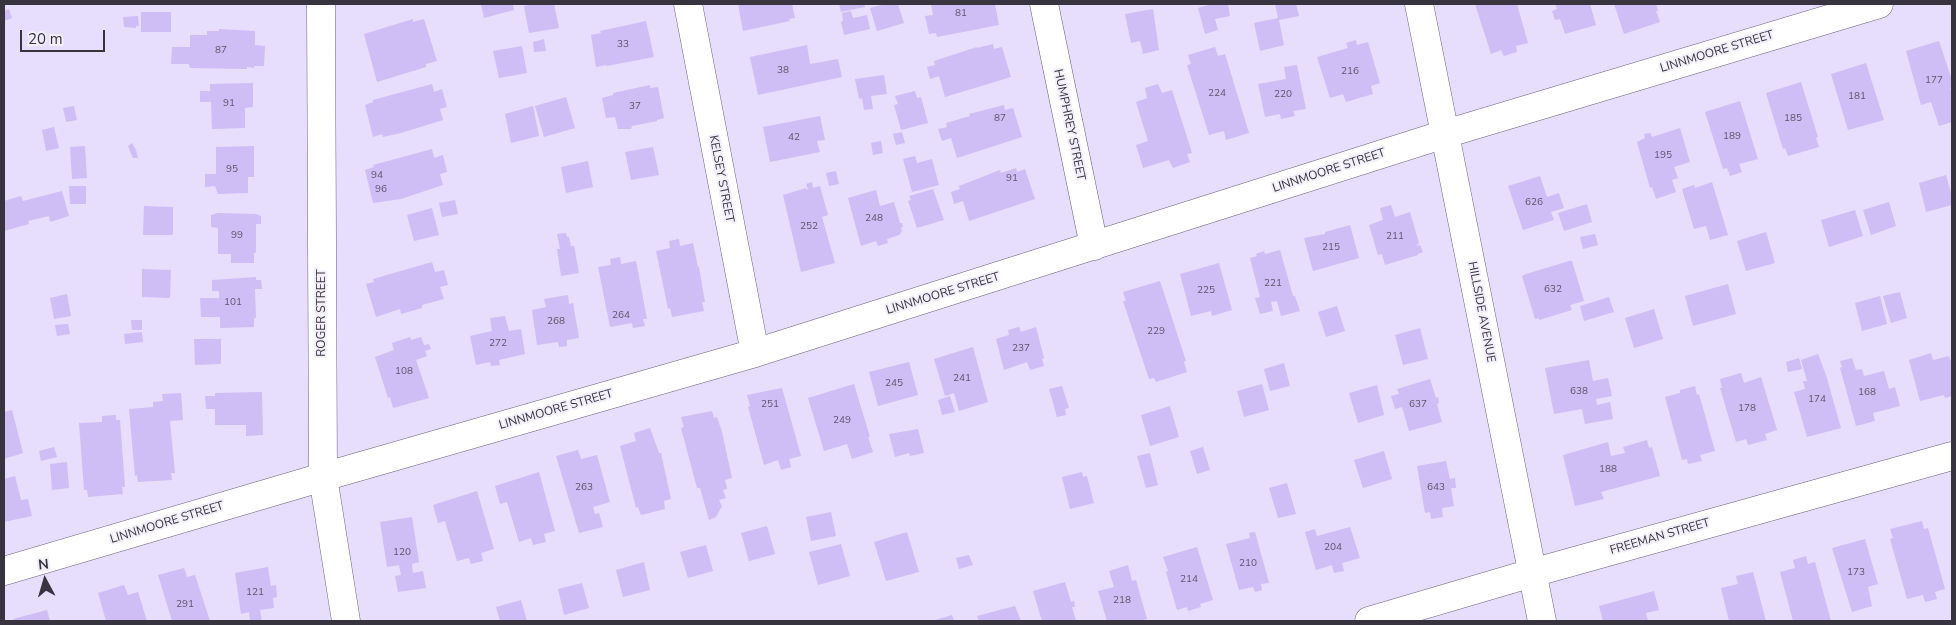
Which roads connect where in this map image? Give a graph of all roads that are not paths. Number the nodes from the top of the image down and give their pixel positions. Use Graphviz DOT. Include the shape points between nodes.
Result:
graph roads {
  1 [pos="321,4"];
  2 [pos="688,4"];
  3 [pos="1044,4"];
  4 [pos="1419,4"];
  5 [pos="1879,4"];
  6 [pos="1445,134"];
  7 [pos="1094,246"];
  8 [pos="755,353"];
  9 [pos="1952,456"];
  10 [pos="323,477"];
  11 [pos="4,571"];
  12 [pos="1532,573"];
  13 [pos="346,621"];
  14 [pos="1369,621"];
  15 [pos="1542,621"];
  1 -- 10 [label="street, ROGER STREET"];
  2 -- 8 [label="street, KELSEY STREET"];
  3 -- 7 [label="street, HUMPHREY STREET"];
  4 -- 6 [label="street, HILLSIDE AVENUE"];
  5 -- 6 [label="street, LINNMOORE STREET"];
  6 -- 7 [label="street, LINNMOORE STREET"];
  6 -- 12 [label="street, HILLSIDE AVENUE"];
  7 -- 8 [label="street, LINNMOORE STREET"];
  8 -- 10 [label="street, LINNMOORE STREET"];
  9 -- 12 [label="street, FREEMAN STREET"];
  10 -- 11 [label="street, LINNMOORE STREET"];
  10 -- 13 [label="street, ROGER STREET"];
  12 -- 14 [label="street, FREEMAN STREET"];
  12 -- 15 [label="street, HILLSIDE AVENUE"];
}
